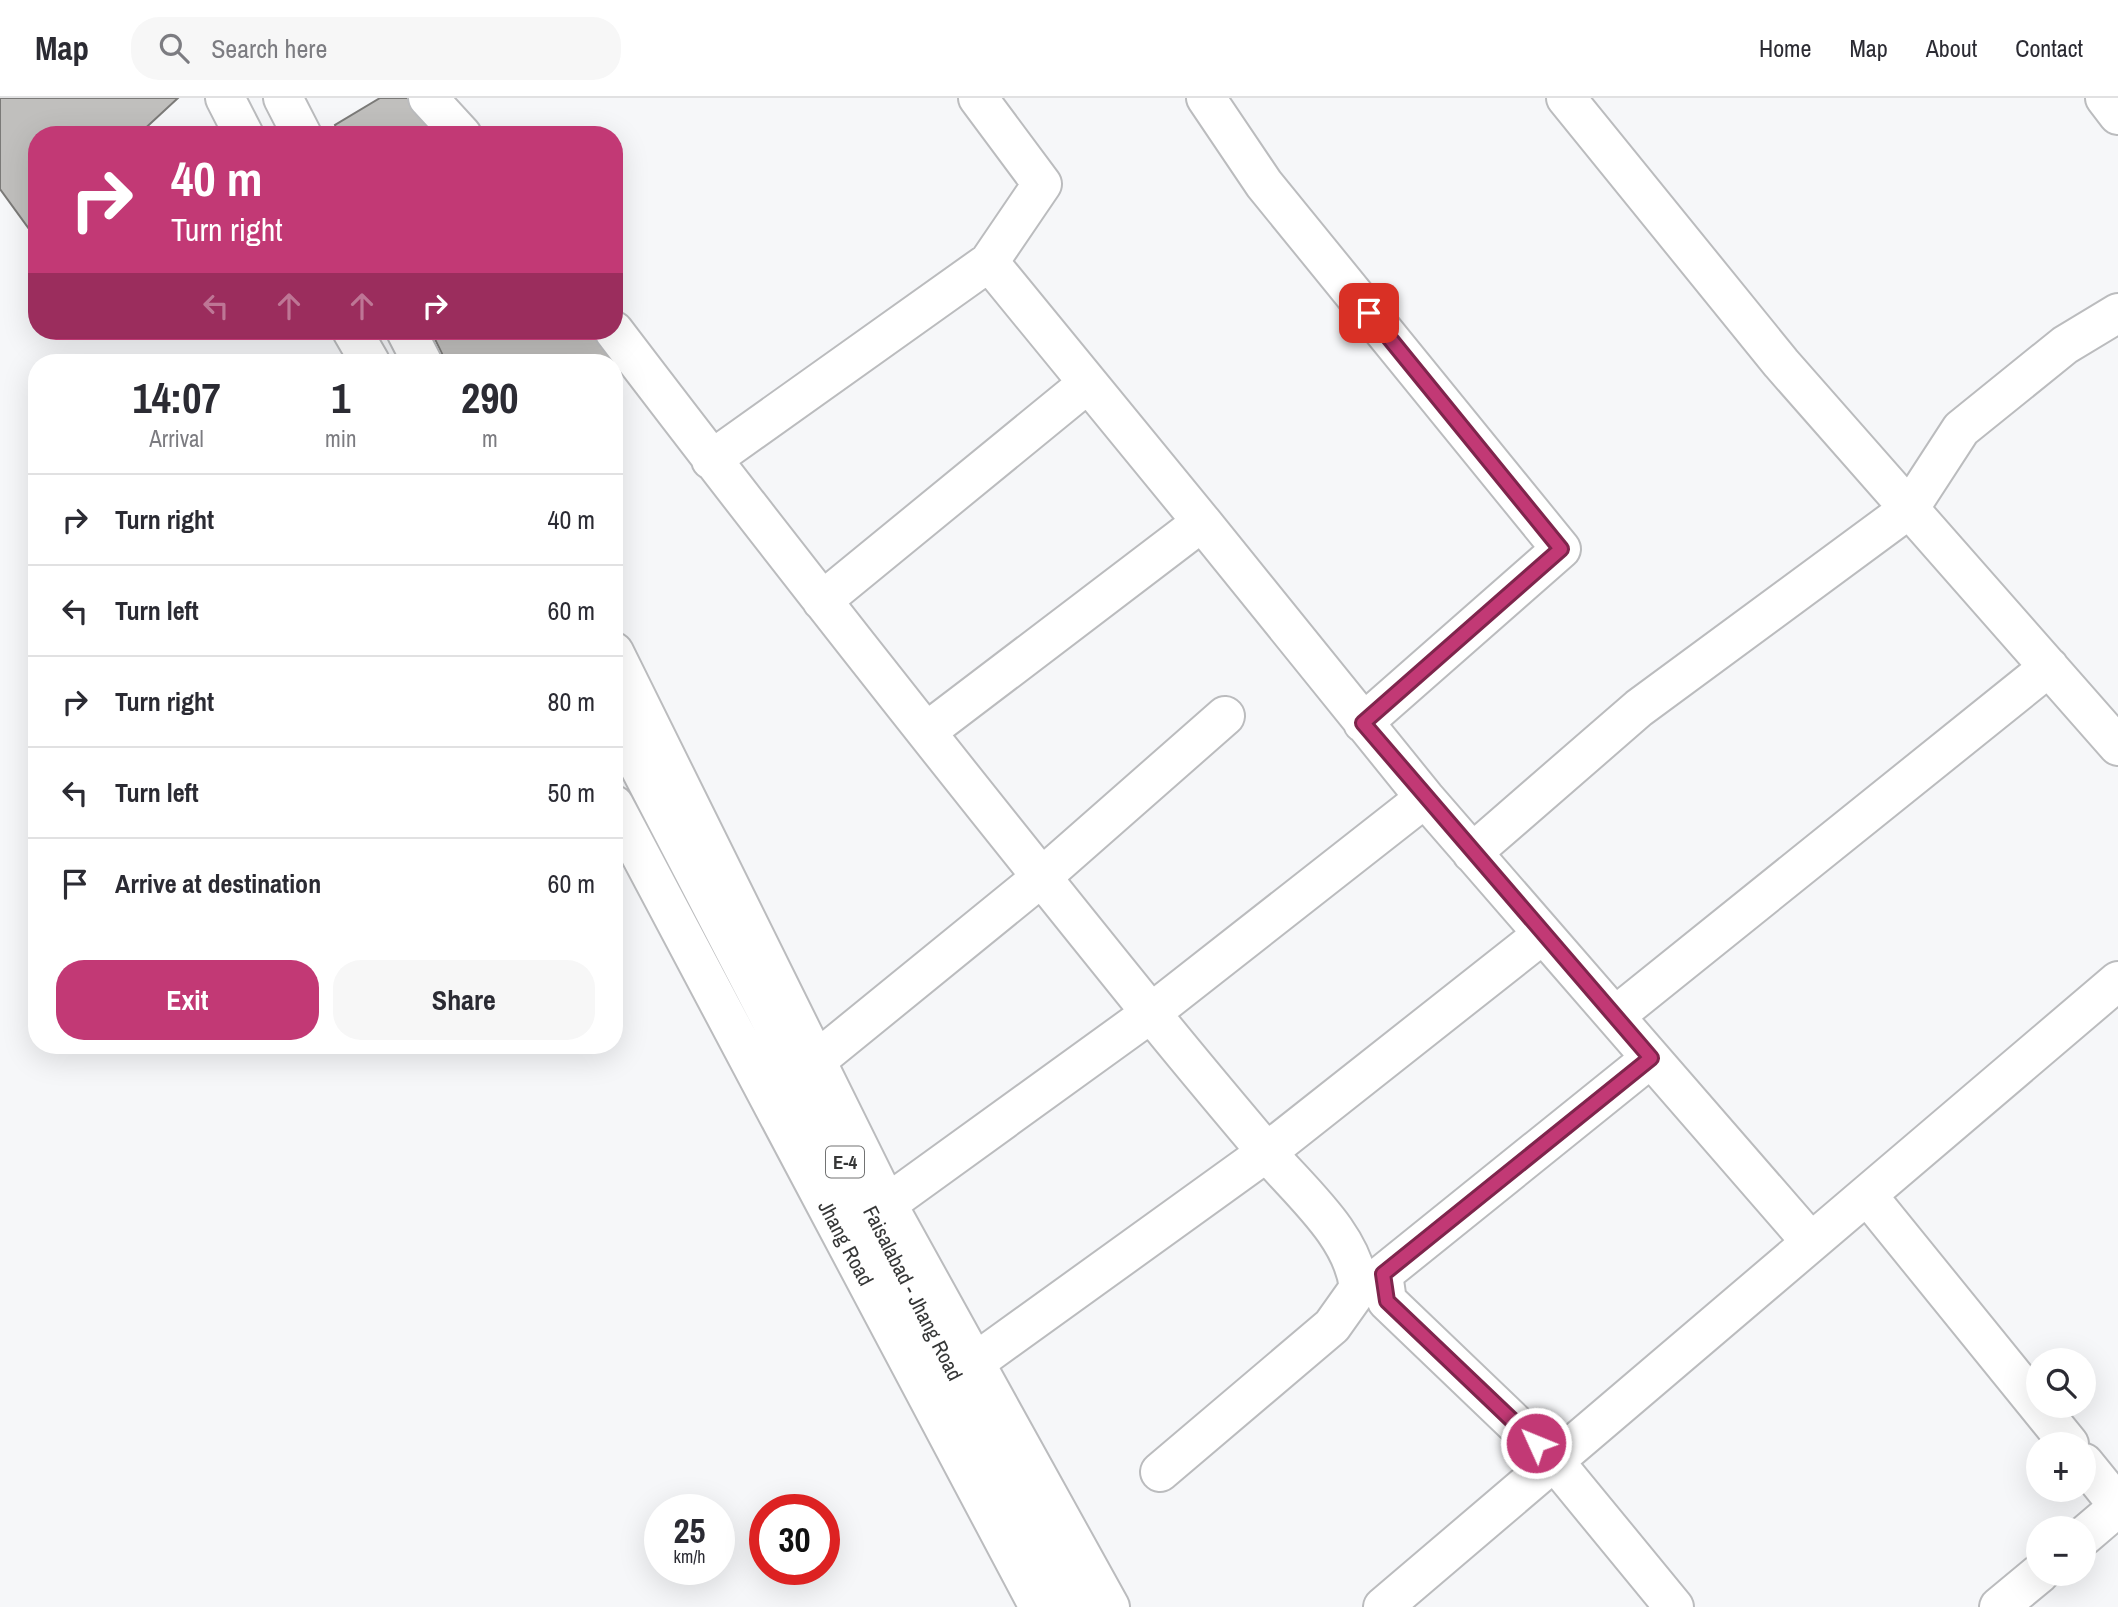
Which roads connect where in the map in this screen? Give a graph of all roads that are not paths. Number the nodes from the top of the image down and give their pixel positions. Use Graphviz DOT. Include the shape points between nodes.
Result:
graph roads {
  1 [pos="225,98"];
  2 [pos="283,98"];
  3 [pos="428,98"];
  4 [pos="978,98"];
  5 [pos="1206,98"];
  6 [pos="1566,98"];
  7 [pos="2105,98"];
  8 [pos="2118,115"];
  9 [pos="239,126"];
  10 [pos="297,126"];
  11 [pos="454,126"];
  12 [pos="989,262"];
  13 [pos="2118,313"];
  14 [pos="621,340"];
  15 [pos="1087,384"];
  16 [pos="711,460"];
  17 [pos="1909,509"];
  18 [pos="1202,522"];
  19 [pos="822,601"];
  20 [pos="2049,667"];
  21 [pos="623,670"];
  22 [pos="1225,716"];
  23 [pos="1363,723"];
  24 [pos="926,732"];
  25 [pos="623,735"];
  26 [pos="2118,746"];
  27 [pos="1425,798"];
  28 [pos="623,822"];
  29 [pos="1472,853"];
  30 [pos="1043,876"];
  31 [pos="1543,934"];
  32 [pos="2118,981"];
  33 [pos="1152,1013"];
  34 [pos="1615,1016"];
  35 [pos="1651,1058"];
  36 [pos="817,1060"];
  37 [pos="1267,1152"];
  38 [pos="1867,1195"];
  39 [pos="887,1204"];
  40 [pos="1811,1242"];
  41 [pos="977,1362"];
  42 [pos="2059,1432"];
  43 [pos="1554,1461"];
  44 [pos="1160,1472"];
  45 [pos="2096,1478"];
  46 [pos="2118,1506"];
  47 [pos="2096,1525"];
  48 [pos="2026,1585"];
  49 [pos="1039,1607"];
  50 [pos="1076,1607"];
  51 [pos="1110,1607"];
  52 [pos="1383,1607"];
  53 [pos="1674,1607"];
  54 [pos="1999,1607"];
  1 -- 9 [label="main road"];
  2 -- 10 [label="main road"];
  3 -- 11 [label="main road"];
  4 -- 12 [label="main road" via="1042,184"];
  5 -- 23 [label="main road" via="1264,184 1561,549"];
  6 -- 17 [label="main road" via="1781,363"];
  7 -- 8 [label="main road"];
  12 -- 15 [label="main road"];
  12 -- 16 [label="main road"];
  13 -- 17 [label="main road" via="2065,345 1961,429"];
  14 -- 16 [label="main road"];
  15 -- 18 [label="main road"];
  15 -- 19 [label="main road"];
  16 -- 19 [label="main road"];
  17 -- 20 [label="main road"];
  17 -- 29 [label="main road" via="1639,708"];
  18 -- 23 [label="main road"];
  18 -- 24 [label="main road"];
  19 -- 24 [label="main road"];
  20 -- 26 [label="main road"];
  20 -- 34 [label="main road"];
  21 -- 36 [label="main road"];
  22 -- 30 [label="main road"];
  23 -- 27 [label="main road"];
  24 -- 30 [label="main road"];
  25 -- 50 [label="main road, Faisalabad - Jhang Road / E-4"];
  27 -- 29 [label="main road"];
  27 -- 33 [label="main road"];
  28 -- 49 [label="main road, Jhang Road / E-4"];
  29 -- 31 [label="main road"];
  30 -- 33 [label="main road"];
  30 -- 36 [label="main road"];
  31 -- 34 [label="main road"];
  31 -- 37 [label="main road"];
  32 -- 38 [label="main road"];
  33 -- 37 [label="main road"];
  33 -- 39 [label="main road"];
  34 -- 35 [label="main road"];
  35 -- 40 [label="main road"];
  35 -- 43 [label="main road" via="1383,1274 1387,1301"];
  36 -- 39 [label="main road"];
  37 -- 41 [label="main road"];
  37 -- 44 [label="main road" via="1342,1242 1357,1269 1359,1288 1332,1326"];
  38 -- 40 [label="main road"];
  38 -- 42 [label="main road"];
  39 -- 41 [label="main road"];
  40 -- 43 [label="main road"];
  41 -- 51 [label="main road"];
  43 -- 52 [label="main road"];
  43 -- 53 [label="main road"];
  45 -- 46 [label="main road"];
  46 -- 47 [label="main road"];
  48 -- 54 [label="main road"];
}
